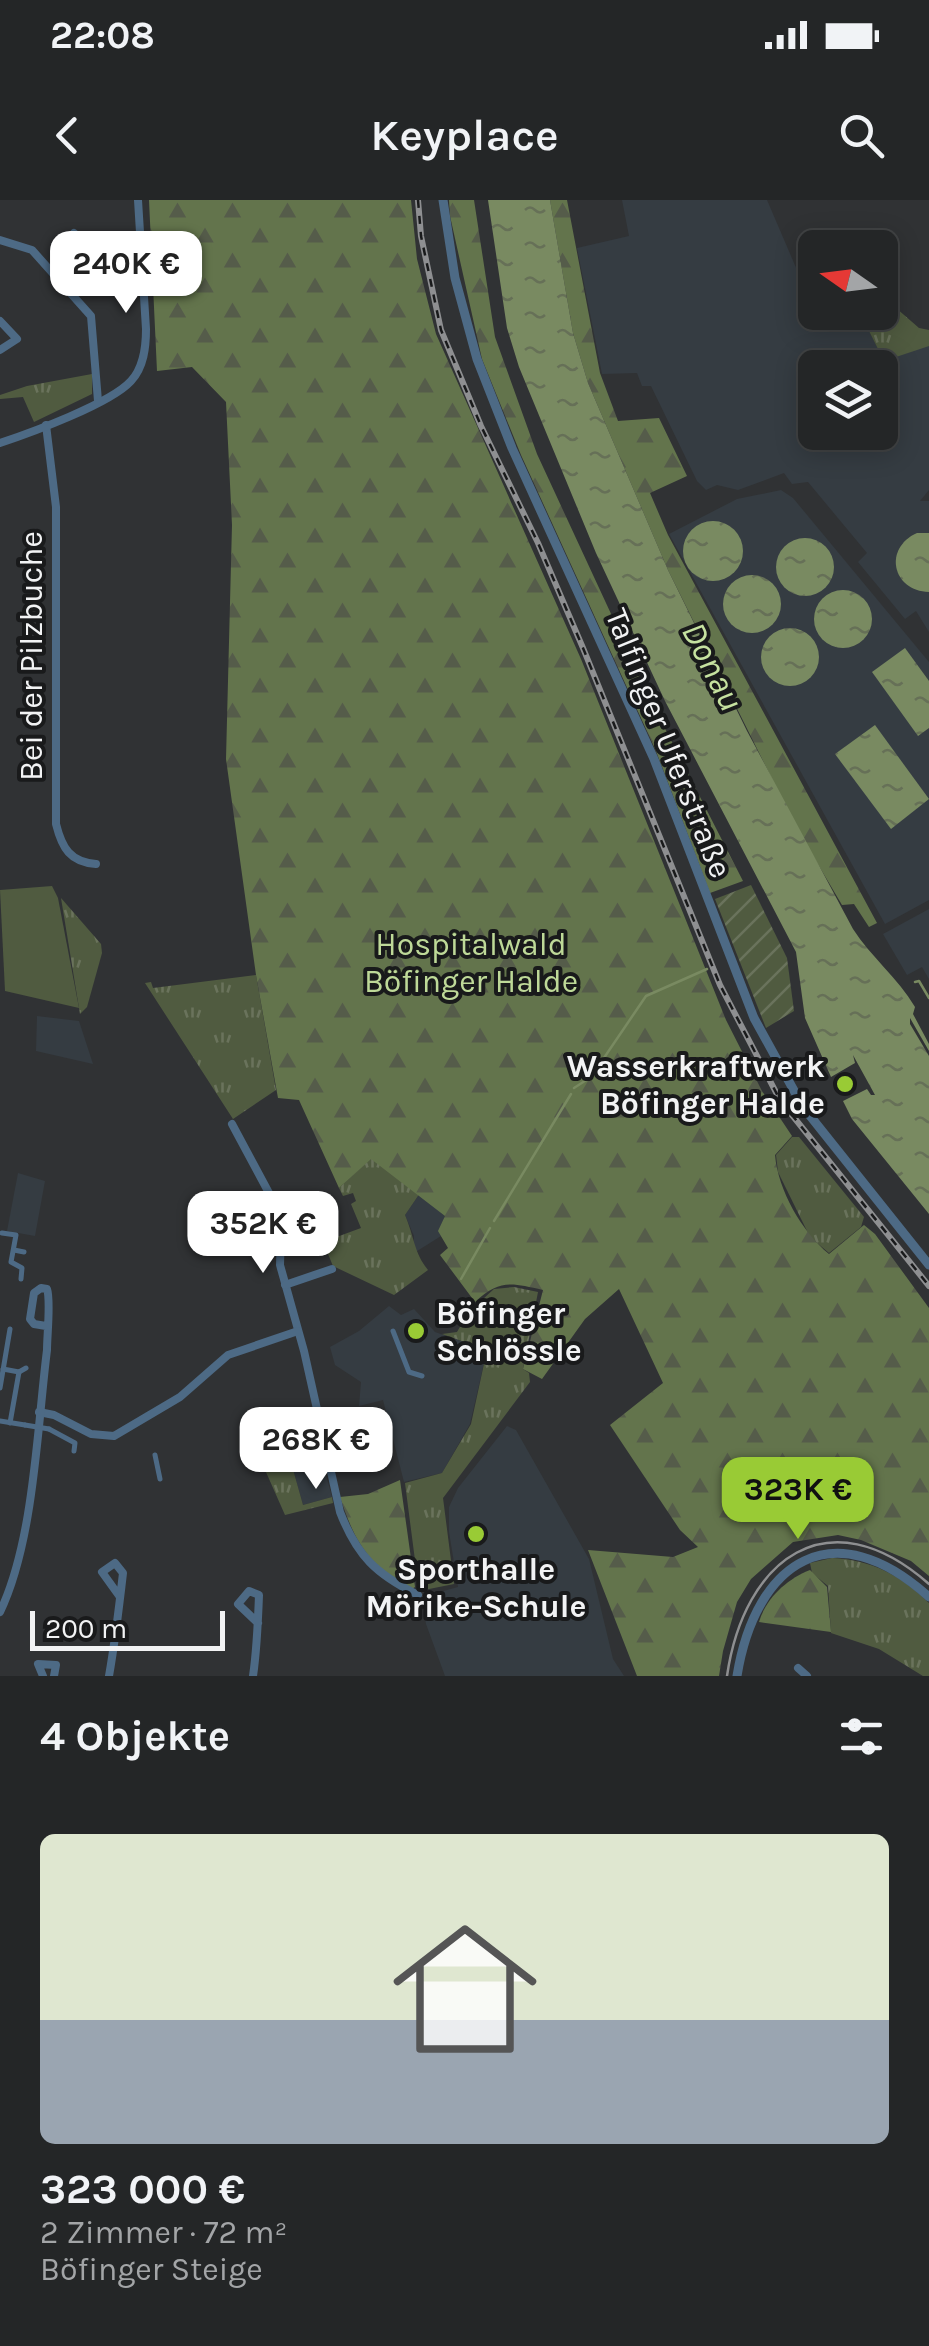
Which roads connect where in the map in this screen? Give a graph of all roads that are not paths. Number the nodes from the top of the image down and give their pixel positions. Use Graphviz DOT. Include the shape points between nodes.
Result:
graph roads {
  1 [pos="138,200"];
  2 [pos="443,200"];
  3 [pos="74,233"];
  4 [pos="0,240"];
  5 [pos="89,249"];
  6 [pos="105,266"];
  7 [pos="57,278"];
  8 [pos="0,321"];
  9 [pos="0,350"];
  10 [pos="98,401"];
  11 [pos="46,425"];
  12 [pos="0,442"];
  13 [pos="96,864"];
  14 [pos="232,1124"];
  15 [pos="2,1233"];
  16 [pos="14,1250"];
  17 [pos="24,1252"];
  18 [pos="929,1265"];
  19 [pos="332,1270"];
  20 [pos="21,1279"];
  21 [pos="285,1285"];
  22 [pos="46,1326"];
  23 [pos="10,1329"];
  24 [pos="393,1331"];
  25 [pos="298,1332"];
  26 [pos="3,1370"];
  27 [pos="422,1376"];
  28 [pos="0,1388"];
  29 [pos="40,1412"];
  30 [pos="0,1422"];
  31 [pos="10,1423"];
  32 [pos="74,1451"];
  33 [pos="154,1455"];
  34 [pos="160,1478"];
  35 [pos="418,1595"];
  36 [pos="120,1597"];
  37 [pos="929,1597"];
  38 [pos="0,1612"];
  39 [pos="258,1623"];
  40 [pos="798,1668"];
  41 [pos="43,1676"];
  42 [pos="54,1676"];
  43 [pos="109,1676"];
  44 [pos="253,1676"];
  45 [pos="737,1676"];
  46 [pos="807,1676"];
  1 -- 10 [label="street" via="146,346 130,383"];
  2 -- 18 [label="street, Talfinger Uferstraße" via="476,358 654,759 754,1018 804,1107"];
  3 -- 5 [label="street"];
  4 -- 7 [label="street" via="32,250"];
  5 -- 6 [label="street"];
  5 -- 7 [label="street"];
  7 -- 10 [label="street" via="91,316"];
  8 -- 9 [label="street" via="17,339"];
  10 -- 11 [label="street"];
  11 -- 12 [label="street"];
  11 -- 13 [label="street, Bei der Pilzbuche" via="56,507 56,824 70,856"];
  14 -- 21 [label="street" via="278,1208"];
  15 -- 16 [label="street" via="16,1235"];
  16 -- 17 [label="street"];
  16 -- 20 [label="street" via="8,1262 22,1268"];
  19 -- 21 [label="street"];
  21 -- 25 [label="street"];
  22 -- 22 [label="street" via="50,1296 41,1288 34,1292 30,1318"];
  22 -- 29 [label="street"];
  23 -- 26 [label="street"];
  24 -- 27 [label="street" via="409,1372"];
  25 -- 29 [label="street" via="232,1354 180,1397 117,1435 94,1435"];
  25 -- 35 [label="street" via="350,1537 369,1564"];
  26 -- 28 [label="street"];
  26 -- 31 [label="street" via="22,1370"];
  29 -- 38 [label="street" via="22,1548"];
  30 -- 31 [label="street"];
  31 -- 32 [label="street, bridge" via="49,1429 75,1443"];
  33 -- 34 [label="street"];
  36 -- 43 [label="street"];
  37 -- 45 [label="street" via="873,1558 842,1552 810,1558 777,1580 756,1610"];
  39 -- 44 [label="street"];
  40 -- 46 [label="street"];
  41 -- 42 [label="street" via="42,1662 56,1665"];
}
